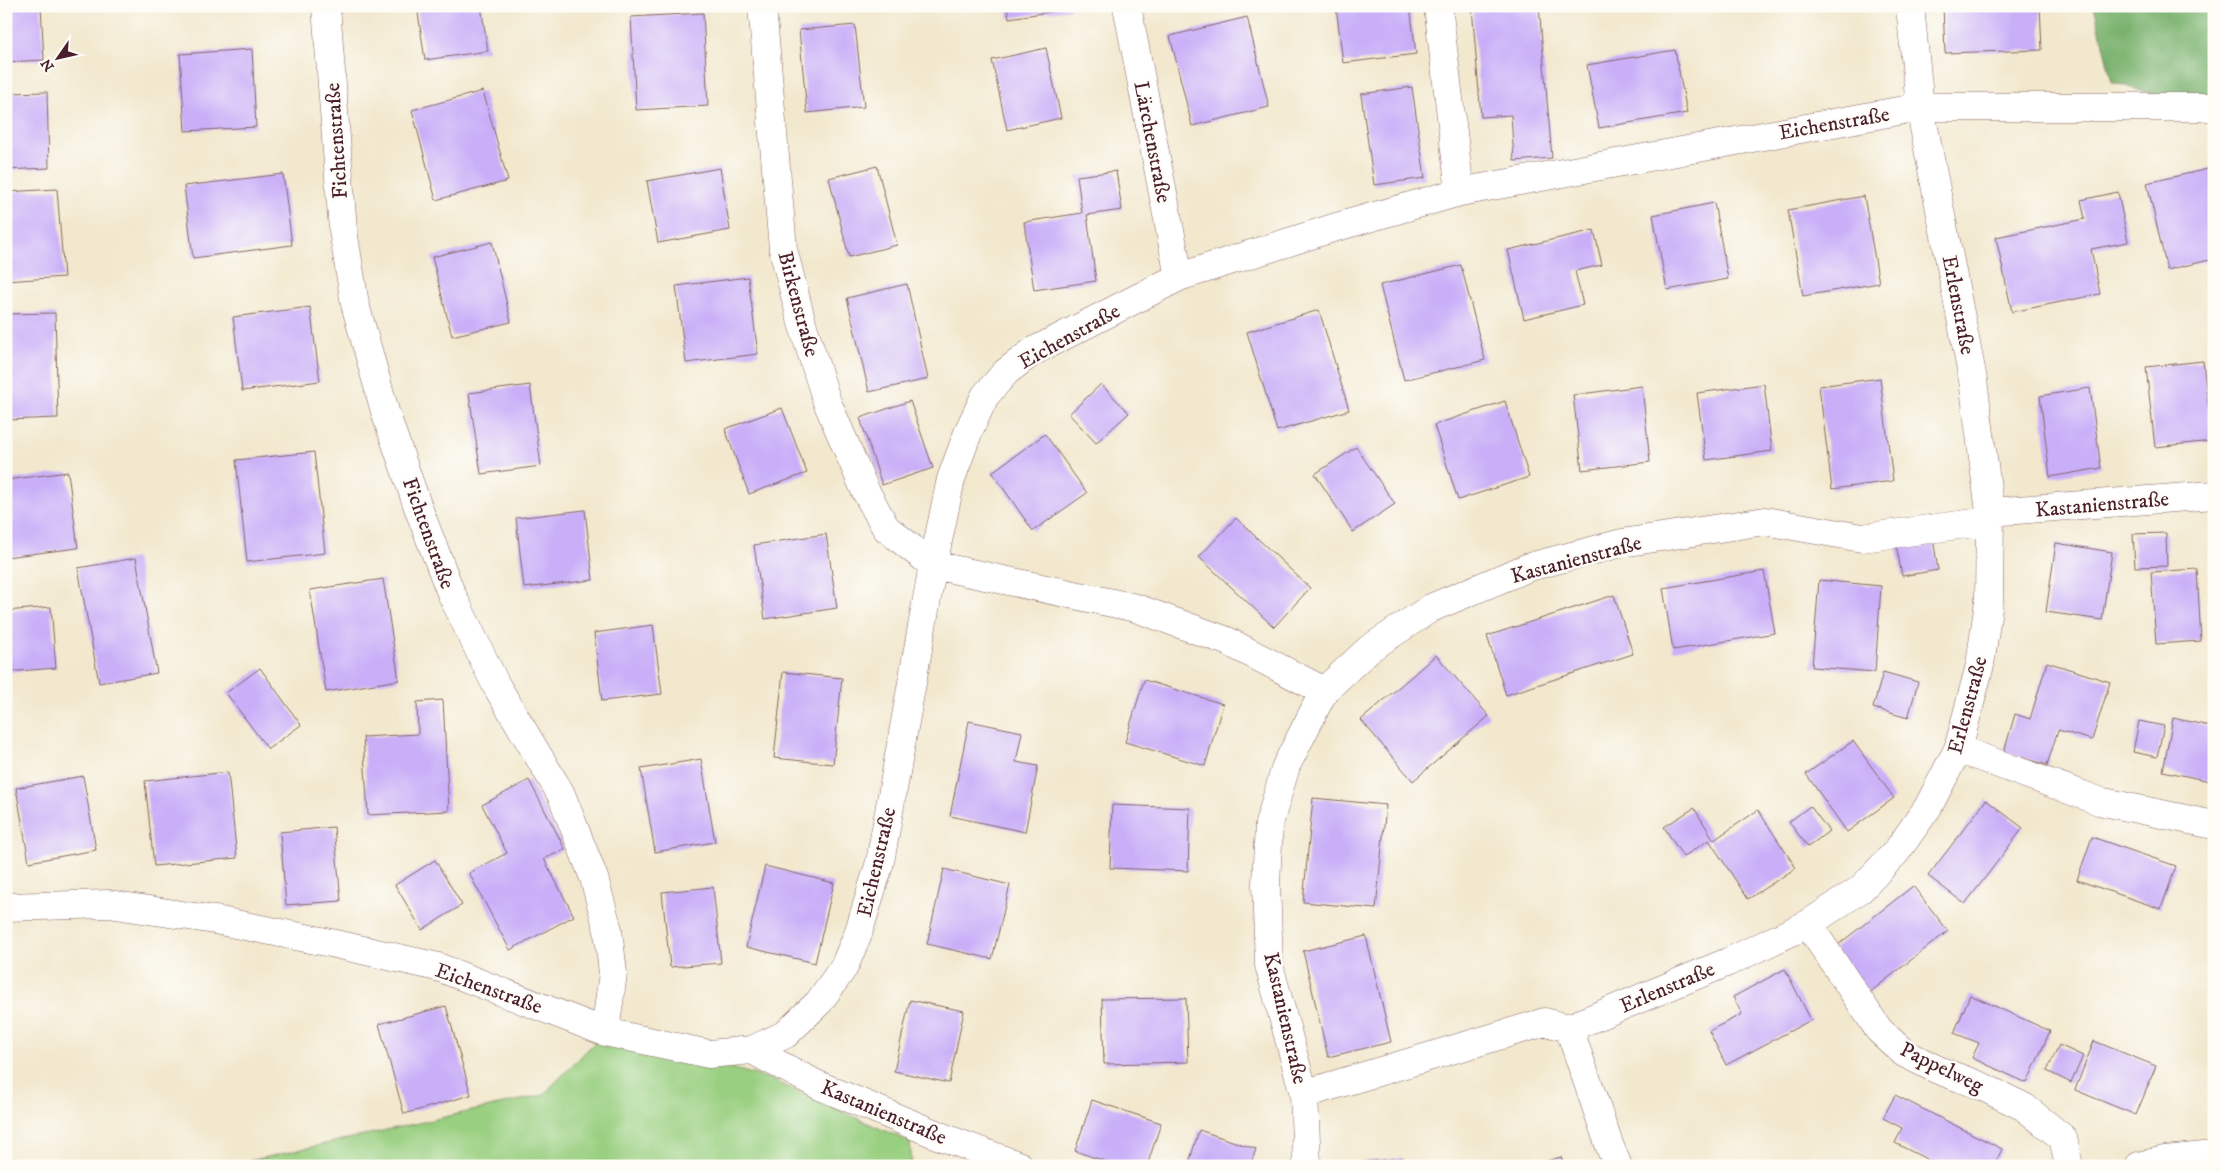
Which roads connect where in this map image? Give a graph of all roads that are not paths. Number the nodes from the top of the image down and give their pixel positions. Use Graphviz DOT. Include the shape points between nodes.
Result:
graph roads {
  1 [pos="326,6"];
  2 [pos="762,6"];
  3 [pos="1127,6"];
  4 [pos="1438,6"];
  5 [pos="1910,6"];
  6 [pos="1920,107"];
  7 [pos="2214,108"];
  8 [pos="1460,192"];
  9 [pos="1179,278"];
  10 [pos="2214,495"];
  11 [pos="1990,517"];
  12 [pos="933,564"];
  13 [pos="1324,691"];
  14 [pos="1958,749"];
  15 [pos="2214,826"];
  16 [pos="6,907"];
  17 [pos="1808,924"];
  18 [pos="1569,1028"];
  19 [pos="605,1032"];
  20 [pos="752,1050"];
  21 [pos="1304,1094"];
  22 [pos="1614,1156"];
  23 [pos="2214,1156"];
  24 [pos="1020,1166"];
  25 [pos="1307,1166"];
  26 [pos="2069,1166"];
  27 [pos="2139,1166"];
  1 -- 19 [label="street, Fichtenstraße" via="343,230 355,304 386,415 451,593 496,685 561,794 594,878 608,930 613,973"];
  2 -- 12 [label="street, Birkenstraße" via="783,248 802,323 827,402 865,490 886,528"];
  3 -- 9 [label="street, Lärchenstraße"];
  4 -- 8 [label="street"];
  5 -- 6 [label="street, Erlenstraße"];
  6 -- 7 [label="street, Eichenstraße"];
  6 -- 8 [label="street, Eichenstraße"];
  6 -- 11 [label="street, Erlenstraße" via="1973,380"];
  8 -- 9 [label="street, Eichenstraße" via="1333,228"];
  9 -- 12 [label="street, Eichenstraße" via="1032,352 1006,372 985,396 951,479"];
  10 -- 11 [label="street, Kastanienstraße"];
  11 -- 13 [label="street, Kastanienstraße" via="1862,538 1765,521 1622,543 1528,567 1432,608 1369,649"];
  11 -- 14 [label="street, Erlenstraße" via="1989,601 1980,665"];
  12 -- 13 [label="street" via="1136,608 1227,641"];
  12 -- 20 [label="street, Eichenstraße" via="880,862 858,934 844,967 819,1002 786,1034"];
  13 -- 21 [label="street, Kastanienstraße" via="1286,766 1269,824 1266,884 1269,965"];
  14 -- 15 [label="street" via="2099,801"];
  14 -- 17 [label="street, Erlenstraße" via="1928,807 1897,851 1861,889"];
  16 -- 19 [label="street, Eichenstraße" via="109,904 215,920 331,943 438,967"];
  17 -- 18 [label="street, Erlenstraße" via="1728,962"];
  17 -- 26 [label="street, Pappelweg" via="1879,1030 1904,1053 2024,1107 2063,1138"];
  18 -- 21 [label="street" via="1545,1022"];
  18 -- 22 [label="street"];
  19 -- 20 [label="street, Eichenstraße" via="709,1054"];
  20 -- 24 [label="street, Kastanienstraße" via="827,1089"];
  21 -- 25 [label="street, Kastanienstraße"];
  23 -- 27 [label="street" via="2164,1160"];
}
